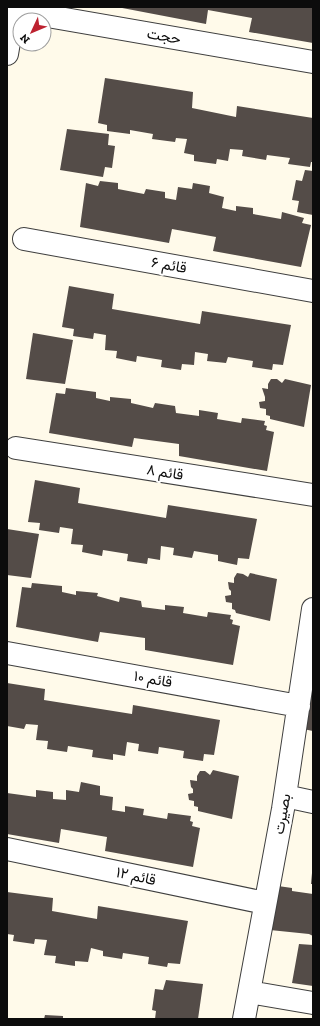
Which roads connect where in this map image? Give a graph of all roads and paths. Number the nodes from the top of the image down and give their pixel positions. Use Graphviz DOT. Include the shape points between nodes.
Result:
graph roads {
  1 [pos="12,9"];
  2 [pos="7,54"];
  3 [pos="313,62"];
  4 [pos="24,239"];
  5 [pos="313,291"];
  6 [pos="16,448"];
  7 [pos="313,495"];
  8 [pos="313,609"];
  9 [pos="7,653"];
  10 [pos="298,706"];
  11 [pos="285,796"];
  12 [pos="313,802"];
  13 [pos="7,849"];
  14 [pos="265,903"];
  15 [pos="249,992"];
  16 [pos="313,1003"];
  17 [pos="244,1019"];
  1 -- 2 [label="street"];
  1 -- 3 [label="street, حجت"];
  4 -- 5 [label="street, قائم ۶"];
  6 -- 7 [label="street, قائم ۸"];
  8 -- 10 [label="street, بصیرت"];
  9 -- 10 [label="street, قائم ۱۰"];
  10 -- 11 [label="street, بصیرت"];
  11 -- 12 [label="street"];
  11 -- 14 [label="street, بصیرت"];
  13 -- 14 [label="street, قائم ۱۲"];
  14 -- 15 [label="street, بصیرت"];
  15 -- 16 [label="street"];
  15 -- 17 [label="street, بصیرت"];
}
